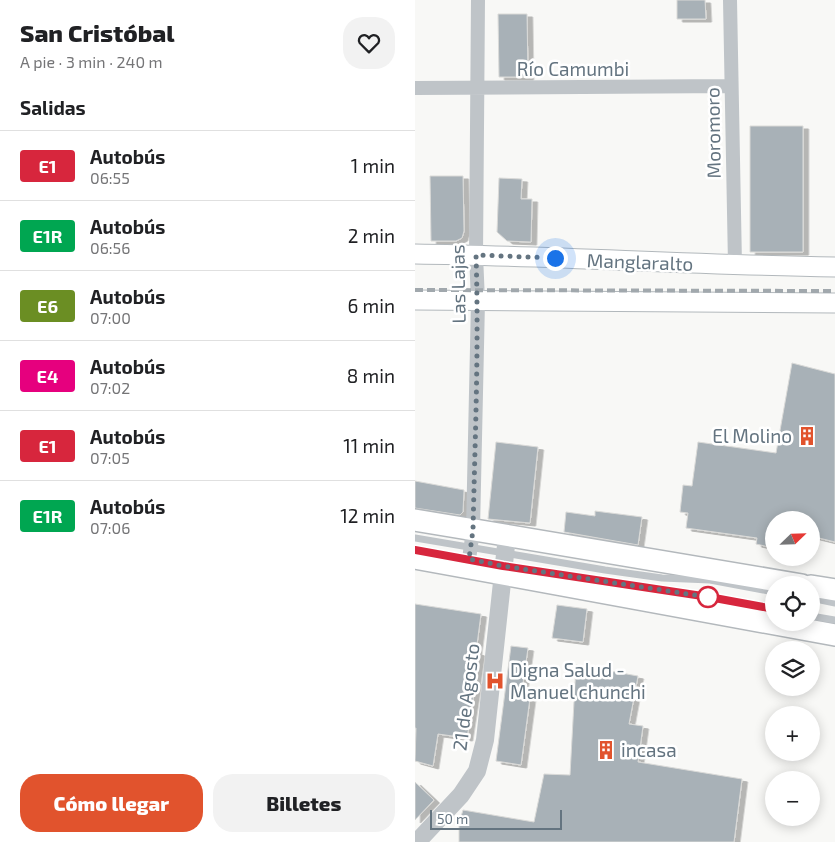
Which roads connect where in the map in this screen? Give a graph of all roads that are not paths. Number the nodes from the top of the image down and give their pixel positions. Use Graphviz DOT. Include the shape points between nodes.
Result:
graph roads {
  1 [pos="478,0"];
  2 [pos="730,0"];
  3 [pos="731,86"];
  4 [pos="415,88"];
  5 [pos="477,88"];
  6 [pos="415,254"];
  7 [pos="476,255"];
  8 [pos="735,265"];
  9 [pos="835,267"];
  10 [pos="415,300"];
  11 [pos="478,301"];
  12 [pos="835,303"];
  13 [pos="415,520"];
  14 [pos="415,538"];
  15 [pos="470,554"];
  16 [pos="415,558"];
  17 [pos="504,560"];
  18 [pos="558,574"];
  19 [pos="765,582"];
  20 [pos="820,588"];
  21 [pos="765,590"];
  22 [pos="835,590"];
  23 [pos="820,600"];
  24 [pos="835,603"];
  25 [pos="765,607"];
  26 [pos="820,618"];
  27 [pos="835,620"];
  28 [pos="835,635"];
  29 [pos="417,842"];
  1 -- 5 [label="street, Las Lajas"];
  2 -- 3 [label="street, Moromoro"];
  3 -- 5 [label="street, Río Camumbi"];
  3 -- 8 [label="street, Moromoro"];
  4 -- 5 [label="street, Río Camumbi"];
  5 -- 7 [label="street, Las Lajas"];
  6 -- 7 [label="main road, Manglaralto"];
  7 -- 8 [label="main road, Manglaralto"];
  7 -- 11 [label="street, Las Lajas"];
  8 -- 9 [label="main road, Manglaralto"];
  10 -- 11 [label="main road, Manglaralto"];
  11 -- 12 [label="main road, Manglaralto"];
  11 -- 15 [label="street, Las Lajas"];
  13 -- 15 [label="main road"];
  14 -- 15 [label="lane"];
  15 -- 16 [label="main road"];
  15 -- 17 [label="main road"];
  15 -- 17 [label="main road"];
  17 -- 19 [label="main road"];
  17 -- 21 [label="lane" via="663,578 710,580"];
  17 -- 28 [label="main road"];
  17 -- 29 [label="street, 21 de Agosto" via="485,740 477,771 461,795"];
  18 -- 25 [label="lane"];
  20 -- 22 [label="main road"];
  23 -- 24 [label="lane"];
  26 -- 27 [label="lane"];
}
